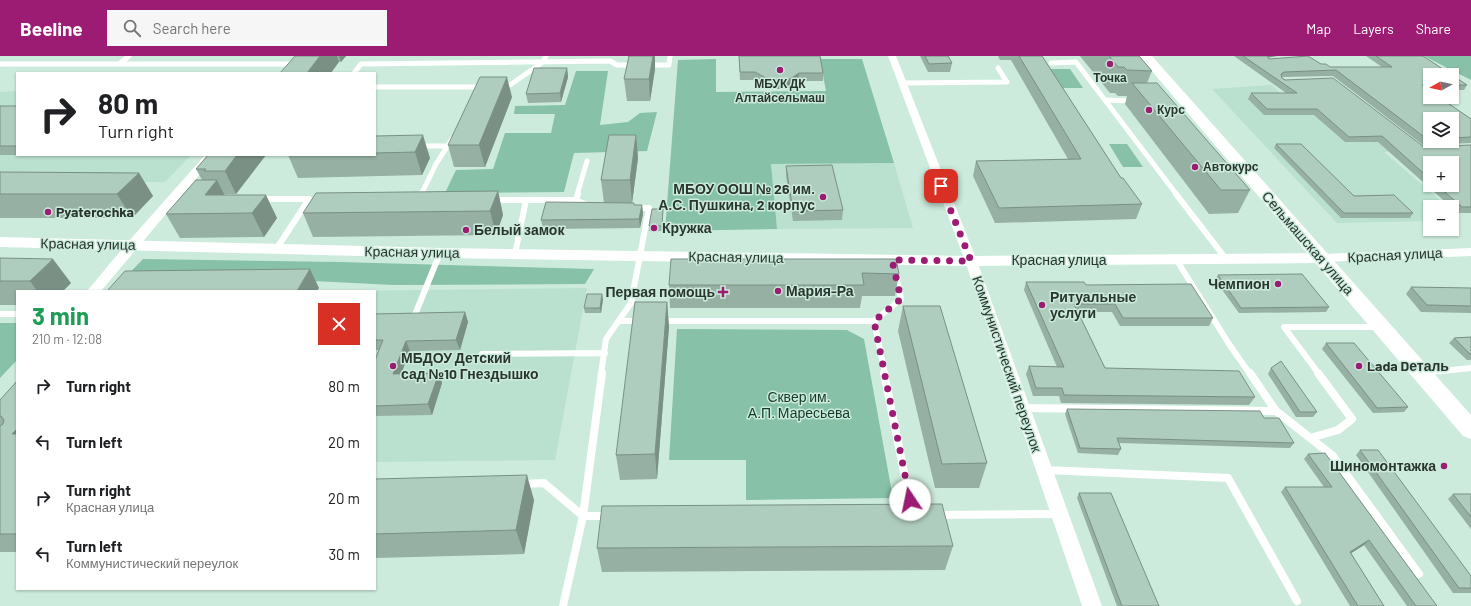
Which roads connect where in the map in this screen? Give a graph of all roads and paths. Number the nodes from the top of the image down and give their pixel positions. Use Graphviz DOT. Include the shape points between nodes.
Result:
graph roads {
  1 [pos="129,56"];
  2 [pos="300,56"];
  3 [pos="546,56"];
  4 [pos="670,56"];
  5 [pos="892,56"];
  6 [pos="1145,56"];
  7 [pos="543,62"];
  8 [pos="1051,63"];
  9 [pos="0,64"];
  10 [pos="119,64"];
  11 [pos="291,64"];
  12 [pos="998,68"];
  13 [pos="285,72"];
  14 [pos="355,72"];
  15 [pos="901,82"];
  16 [pos="484,86"];
  17 [pos="490,86"];
  18 [pos="376,87"];
  19 [pos="477,87"];
  20 [pos="473,95"];
  21 [pos="1106,100"];
  22 [pos="1142,101"];
  23 [pos="455,133"];
  24 [pos="412,146"];
  25 [pos="449,146"];
  26 [pos="210,156"];
  27 [pos="587,161"];
  28 [pos="256,199"];
  29 [pos="309,199"];
  30 [pos="317,199"];
  31 [pos="410,200"];
  32 [pos="418,200"];
  33 [pos="425,200"];
  34 [pos="487,200"];
  35 [pos="526,200"];
  36 [pos="575,200"];
  37 [pos="593,208"];
  38 [pos="624,208"];
  39 [pos="0,242"];
  40 [pos="132,245"];
  41 [pos="277,248"];
  42 [pos="440,252"];
  43 [pos="1471,252"];
  44 [pos="515,254"];
  45 [pos="640,255"];
  46 [pos="1322,258"];
  47 [pos="1226,259"];
  48 [pos="892,260"];
  49 [pos="1176,260"];
  50 [pos="971,261"];
  51 [pos="95,290"];
  52 [pos="0,314"];
  53 [pos="16,314"];
  54 [pos="414,317"];
  55 [pos="619,321"];
  56 [pos="874,321"];
  57 [pos="1381,327"];
  58 [pos="605,353"];
  59 [pos="482,354"];
  60 [pos="1471,368"];
  61 [pos="1421,373"];
  62 [pos="1022,408"];
  63 [pos="1276,412"];
  64 [pos="1471,430"];
  65 [pos="1310,438"];
  66 [pos="1045,470"];
  67 [pos="513,484"];
  68 [pos="1060,514"];
  69 [pos="583,516"];
  70 [pos="623,516"];
  71 [pos="1419,574"];
  72 [pos="1297,601"];
  73 [pos="563,606"];
  74 [pos="1092,606"];
  1 -- 10 [label="lane"];
  2 -- 11 [label="street"];
  3 -- 7 [label="lane"];
  4 -- 7 [label="lane" via="669,65 617,65 610,61"];
  5 -- 15 [label="street, Коммунистический переулок"];
  6 -- 46 [label="main road, Сельмашская улица"];
  7 -- 14 [label="lane" via="361,64"];
  7 -- 17 [label="lane" via="510,85"];
  8 -- 21 [label="lane" via="1076,62"];
  9 -- 10 [label="lane"];
  10 -- 11 [label="lane"];
  11 -- 13 [label="street"];
  12 -- 15 [label="lane" via="1007,82"];
  15 -- 50 [label="street, Коммунистический переулок"];
  16 -- 19 [label="lane"];
  18 -- 19 [label="lane"];
  19 -- 20 [label="lane"];
  21 -- 22 [label="lane"];
  21 -- 47 [label="lane"];
  23 -- 25 [label="lane"];
  24 -- 25 [label="lane"];
  25 -- 32 [label="lane" via="436,164"];
  26 -- 40 [label="street" via="176,199"];
  27 -- 36 [label="lane"];
  28 -- 29 [label="lane"];
  29 -- 30 [label="lane"];
  29 -- 41 [label="lane"];
  31 -- 32 [label="lane"];
  32 -- 33 [label="lane"];
  34 -- 35 [label="lane"];
  35 -- 36 [label="lane"];
  35 -- 44 [label="lane"];
  36 -- 37 [label="lane"];
  38 -- 45 [label="lane" via="648,208"];
  39 -- 40 [label="street, Красная улица"];
  40 -- 41 [label="street, Красная улица"];
  40 -- 51 [label="street"];
  41 -- 42 [label="street, Красная улица"];
  42 -- 44 [label="street, Красная улица"];
  42 -- 54 [label="lane"];
  43 -- 46 [label="street, Красная улица"];
  44 -- 45 [label="street, Красная улица"];
  45 -- 48 [label="street, Красная улица"];
  45 -- 55 [label="lane" via="631,302"];
  46 -- 47 [label="street, Красная улица"];
  46 -- 57 [label="main road, Сельмашская улица"];
  47 -- 49 [label="street, Красная улица"];
  48 -- 50 [label="street, Красная улица"];
  48 -- 56 [label="lane" via="901,299"];
  49 -- 50 [label="street, Красная улица"];
  49 -- 63 [label="lane"];
  50 -- 62 [label="street, Коммунистический переулок"];
  52 -- 53 [label="lane"];
  55 -- 56 [label="lane"];
  55 -- 58 [label="lane" via="606,339"];
  56 -- 68 [label="lane" via="917,515"];
  57 -- 61 [label="main road, Сельмашская улица"];
  57 -- 65 [label="lane" via="1284,327 1352,419 1338,430"];
  58 -- 59 [label="lane"];
  58 -- 69 [label="lane"];
  60 -- 61 [label="lane"];
  61 -- 64 [label="main road, Сельмашская улица"];
  62 -- 63 [label="lane"];
  62 -- 66 [label="street, Коммунистический переулок"];
  63 -- 65 [label="lane"];
  65 -- 71 [label="lane" via="1333,456"];
  66 -- 68 [label="street, Коммунистический переулок"];
  66 -- 72 [label="lane" via="1228,478"];
  67 -- 69 [label="lane" via="544,483"];
  68 -- 74 [label="street, Коммунистический переулок"];
  69 -- 70 [label="lane"];
  69 -- 73 [label="lane"];
}
